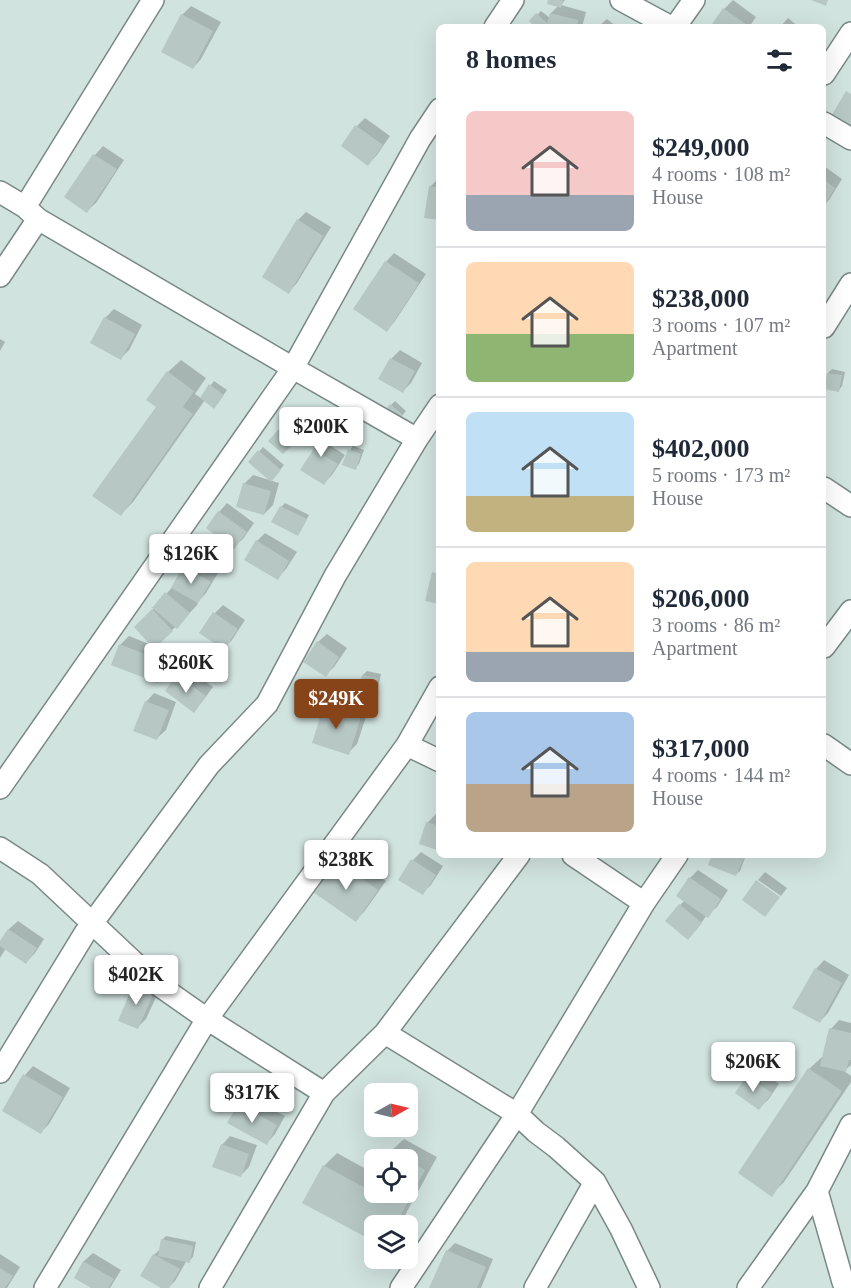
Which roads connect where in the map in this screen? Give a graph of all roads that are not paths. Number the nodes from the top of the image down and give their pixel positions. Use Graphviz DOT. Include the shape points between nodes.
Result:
graph roads {
  1 [pos="153,0"];
  2 [pos="513,0"];
  3 [pos="621,0"];
  4 [pos="694,0"];
  5 [pos="497,24"];
  6 [pos="667,24"];
  7 [pos="675,24"];
  8 [pos="851,33"];
  9 [pos="826,72"];
  10 [pos="436,115"];
  11 [pos="826,124"];
  12 [pos="851,139"];
  13 [pos="0,192"];
  14 [pos="32,213"];
  15 [pos="0,276"];
  16 [pos="851,284"];
  17 [pos="827,316"];
  18 [pos="293,368"];
  19 [pos="436,411"];
  20 [pos="417,439"];
  21 [pos="826,489"];
  22 [pos="851,506"];
  23 [pos="851,611"];
  24 [pos="826,644"];
  25 [pos="436,694"];
  26 [pos="407,745"];
  27 [pos="826,746"];
  28 [pos="436,759"];
  29 [pos="851,764"];
  30 [pos="0,788"];
  31 [pos="0,848"];
  32 [pos="517,858"];
  33 [pos="577,858"];
  34 [pos="675,858"];
  35 [pos="644,903"];
  36 [pos="93,923"];
  37 [pos="207,1019"];
  38 [pos="385,1033"];
  39 [pos="0,1072"];
  40 [pos="324,1093"];
  41 [pos="517,1114"];
  42 [pos="851,1125"];
  43 [pos="595,1182"];
  44 [pos="817,1191"];
  45 [pos="45,1288"];
  46 [pos="210,1288"];
  47 [pos="401,1288"];
  48 [pos="535,1288"];
  49 [pos="649,1288"];
  50 [pos="748,1288"];
  51 [pos="846,1288"];
  1 -- 14 [label="street"];
  2 -- 5 [label="street"];
  3 -- 6 [label="street"];
  4 -- 7 [label="street"];
  8 -- 9 [label="street"];
  10 -- 18 [label="street"];
  11 -- 12 [label="street"];
  13 -- 14 [label="street"];
  14 -- 15 [label="street"];
  14 -- 18 [label="street"];
  16 -- 17 [label="street"];
  18 -- 20 [label="street"];
  18 -- 30 [label="street"];
  19 -- 20 [label="street"];
  20 -- 36 [label="street" via="334,576 267,704 209,765"];
  21 -- 22 [label="street"];
  23 -- 24 [label="street"];
  25 -- 26 [label="street"];
  26 -- 28 [label="street"];
  26 -- 37 [label="street"];
  27 -- 29 [label="street"];
  31 -- 36 [label="street" via="40,874"];
  32 -- 38 [label="street"];
  33 -- 35 [label="street"];
  34 -- 35 [label="street"];
  35 -- 41 [label="street"];
  36 -- 37 [label="street" via="157,984"];
  36 -- 39 [label="street"];
  37 -- 40 [label="street"];
  37 -- 45 [label="street"];
  38 -- 40 [label="street"];
  38 -- 41 [label="street"];
  40 -- 46 [label="street"];
  41 -- 43 [label="street"];
  41 -- 47 [label="street"];
  42 -- 44 [label="street"];
  43 -- 48 [label="street"];
  43 -- 49 [label="street"];
  44 -- 50 [label="street"];
  44 -- 51 [label="street"];
}
